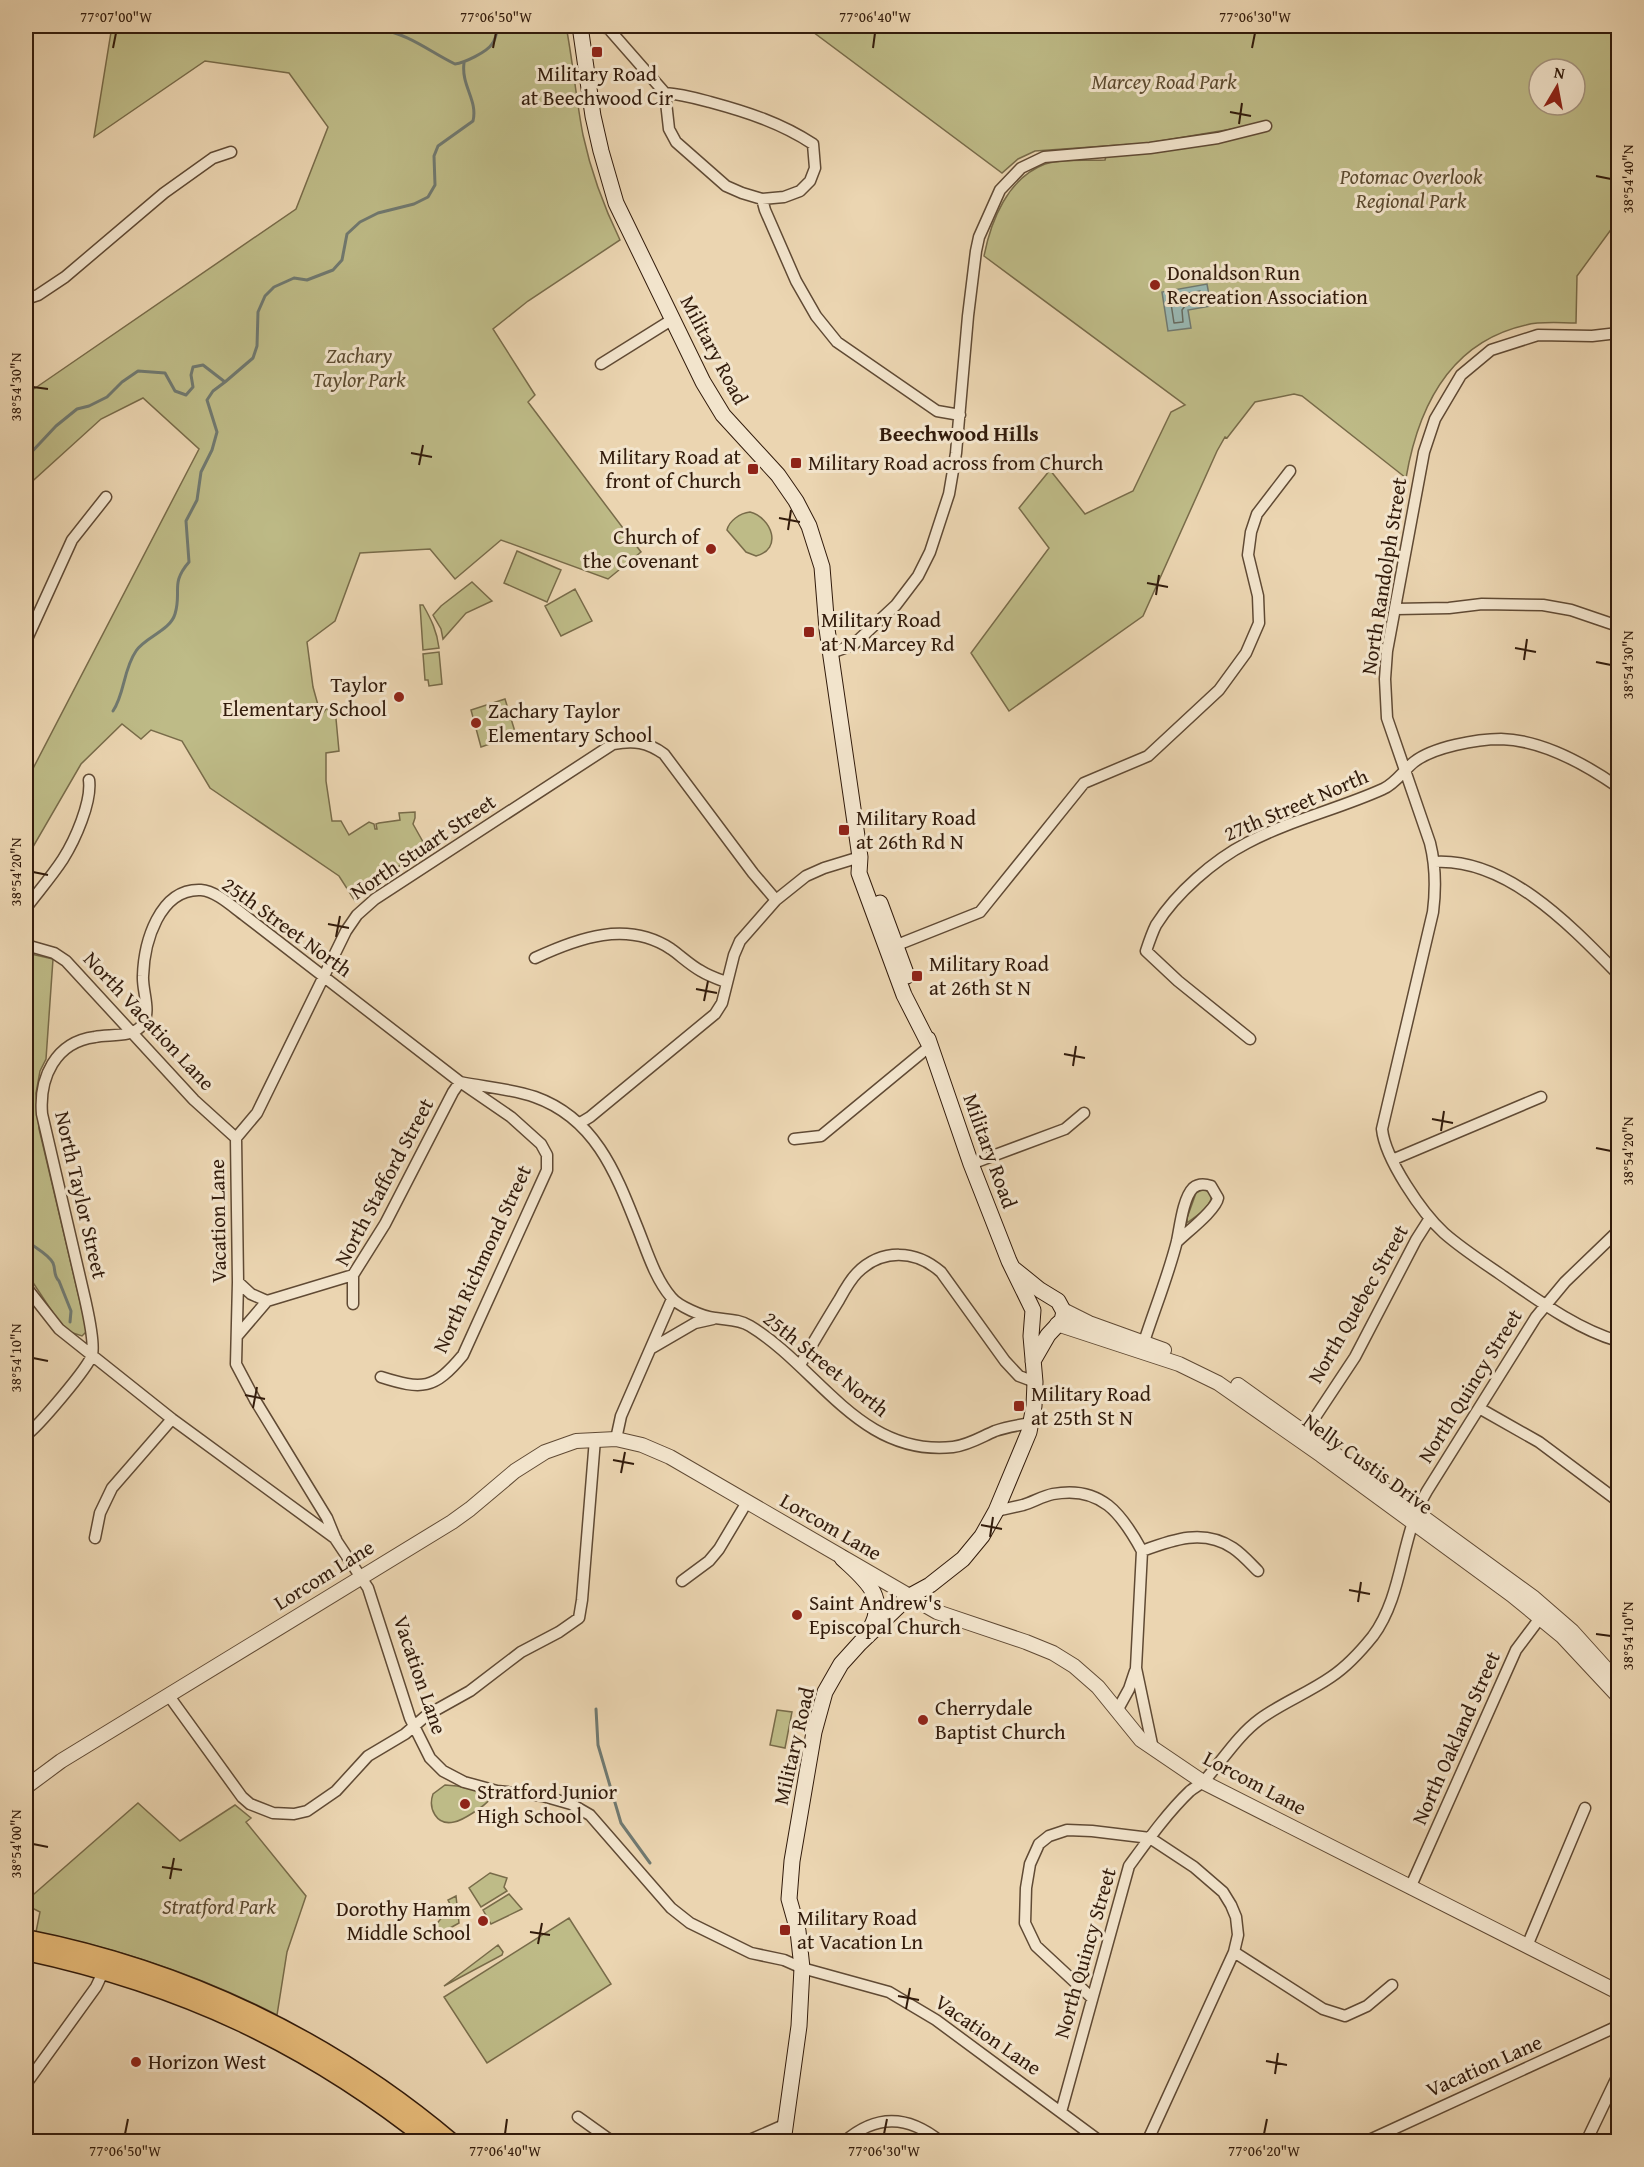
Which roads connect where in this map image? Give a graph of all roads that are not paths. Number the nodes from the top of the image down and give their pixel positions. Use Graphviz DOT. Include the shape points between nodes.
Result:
graph roads {
  1 [pos="580,26"];
  2 [pos="591,26"];
  3 [pos="665,93"];
  4 [pos="1266,126"];
  5 [pos="231,152"];
  6 [pos="762,199"];
  7 [pos="26,299"];
  8 [pos="673,319"];
  9 [pos="1618,333"];
  10 [pos="601,364"];
  11 [pos="960,415"];
  12 [pos="1290,471"];
  13 [pos="106,497"];
  14 [pos="1396,609"];
  15 [pos="1618,626"];
  16 [pos="26,640"];
  17 [pos="831,653"];
  18 [pos="1406,769"];
  19 [pos="89,780"];
  20 [pos="1618,787"];
  21 [pos="860,857"];
  22 [pos="1434,862"];
  23 [pos="776,900"];
  24 [pos="26,908"];
  25 [pos="26,945"];
  26 [pos="891,947"];
  27 [pos="535,958"];
  28 [pos="1618,974"];
  29 [pos="324,978"];
  30 [pos="726,982"];
  31 [pos="134,1033"];
  32 [pos="1250,1039"];
  33 [pos="930,1046"];
  34 [pos="460,1082"];
  35 [pos="1541,1097"];
  36 [pos="499,1108"];
  37 [pos="1084,1113"];
  38 [pos="580,1123"];
  39 [pos="236,1138"];
  40 [pos="794,1138"];
  41 [pos="1392,1160"];
  42 [pos="971,1164"];
  43 [pos="1430,1218"];
  44 [pos="1618,1230"];
  45 [pos="1177,1242"];
  46 [pos="1014,1269"];
  47 [pos="353,1275"];
  48 [pos="238,1282"];
  49 [pos="26,1287"];
  50 [pos="1048,1296"];
  51 [pos="672,1299"];
  52 [pos="267,1301"];
  53 [pos="353,1304"];
  54 [pos="1545,1305"];
  55 [pos="1033,1309"];
  56 [pos="715,1318"];
  57 [pos="1059,1320"];
  58 [pos="238,1335"];
  59 [pos="1618,1341"];
  60 [pos="1142,1347"];
  61 [pos="652,1348"];
  62 [pos="92,1356"];
  63 [pos="1033,1362"];
  64 [pos="800,1365"];
  65 [pos="381,1377"];
  66 [pos="1035,1382"];
  67 [pos="1479,1408"];
  68 [pos="172,1419"];
  69 [pos="1030,1423"];
  70 [pos="26,1436"];
  71 [pos="1303,1436"];
  72 [pos="595,1439"];
  73 [pos="616,1439"];
  74 [pos="1618,1501"];
  75 [pos="747,1502"];
  76 [pos="996,1511"];
  77 [pos="1414,1517"];
  78 [pos="95,1538"];
  79 [pos="336,1540"];
  80 [pos="1142,1551"];
  81 [pos="842,1558"];
  82 [pos="1258,1570"];
  83 [pos="362,1576"];
  84 [pos="682,1581"];
  85 [pos="908,1597"];
  86 [pos="1543,1613"];
  87 [pos="860,1643"];
  88 [pos="1136,1668"];
  89 [pos="1618,1682"];
  90 [pos="169,1696"];
  91 [pos="1618,1696"];
  92 [pos="1118,1709"];
  93 [pos="413,1726"];
  94 [pos="1153,1749"];
  95 [pos="1203,1782"];
  96 [pos="26,1787"];
  97 [pos="1585,1808"];
  98 [pos="1150,1838"];
  99 [pos="1410,1888"];
  100 [pos="26,1938"];
  101 [pos="1527,1946"];
  102 [pos="26,1952"];
  103 [pos="1234,1952"];
  104 [pos="106,1964"];
  105 [pos="802,1968"];
  106 [pos="1392,1984"];
  107 [pos="1618,1992"];
  108 [pos="1092,1998"];
  109 [pos="1618,2026"];
  110 [pos="1618,2075"];
  111 [pos="26,2084"];
  112 [pos="1061,2112"];
  113 [pos="578,2117"];
  114 [pos="784,2125"];
  115 [pos="430,2142"];
  116 [pos="452,2142"];
  117 [pos="613,2142"];
  118 [pos="745,2142"];
  119 [pos="783,2142"];
  120 [pos="844,2142"];
  121 [pos="941,2142"];
  122 [pos="1101,2142"];
  123 [pos="1147,2142"];
  124 [pos="1365,2142"];
  125 [pos="1586,2142"];
  1 -- 8 [label="main road, Military Road" via="593,116 616,203"];
  2 -- 3 [label="street" via="608,28"];
  3 -- 6 [label="street" via="669,129 676,142 726,186"];
  3 -- 6 [label="street" via="742,110 788,128 813,144 815,168 810,181 800,191"];
  4 -- 11 [label="street" via="1150,148 1044,157 1014,174 1000,190 979,237"];
  5 -- 7 [label="street" via="213,158 164,193 65,277"];
  6 -- 11 [label="street" via="796,281 837,342 937,411"];
  8 -- 10 [label="street"];
  8 -- 17 [label="main road, Military Road" via="723,416 778,475 809,526 822,567"];
  9 -- 14 [label="street, North Randolph Street" via="1539,335 1491,350 1461,375 1435,419 1424,452"];
  11 -- 17 [label="street" via="949,494 918,576 867,633 853,645"];
  12 -- 26 [label="street" via="1257,514 1251,532 1248,555 1258,596 1259,623 1246,653 1219,690 1148,756 1084,783 980,912"];
  13 -- 16 [label="street" via="72,540"];
  14 -- 15 [label="street" via="1531,604 1571,610"];
  14 -- 18 [label="street, North Randolph Street" via="1387,651 1386,702 1387,718"];
  17 -- 21 [label="main road, Military Road"];
  18 -- 20 [label="street, 27th Street North" via="1437,751 1502,739 1546,749 1590,768"];
  18 -- 22 [label="street, North Randolph Street"];
  18 -- 32 [label="street, 27th Street North" via="1386,788 1258,838 1224,857 1183,892 1156,926 1146,951"];
  19 -- 24 [label="street" via="90,793 64,858"];
  21 -- 23 [label="street" via="806,876"];
  21 -- 26 [label="main road, Military Road" via="859,873"];
  22 -- 28 [label="street" via="1479,868 1521,888 1563,918"];
  22 -- 41 [label="street, North Randolph Street" via="1433,912 1382,1124 1383,1141"];
  23 -- 29 [label="street, North Stuart Street" via="664,754 638,741 613,744 375,899 346,930"];
  23 -- 30 [label="street" via="740,941"];
  25 -- 31 [label="street, North Vacation Lane" via="54,952 66,961"];
  26 -- 33 [label="main road, Military Road" via="904,994"];
  27 -- 30 [label="street" via="577,940 622,933 670,948 700,971"];
  29 -- 31 [label="street, 25th Street North" via="217,897 202,890 182,893 165,908 148,938 143,979 146,1017"];
  29 -- 34 [label="street, 25th Street North"];
  29 -- 39 [label="street, North Stuart Street" via="257,1113"];
  30 -- 38 [label="street" via="722,1003 705,1024"];
  31 -- 39 [label="street, North Vacation Lane" via="194,1100"];
  31 -- 62 [label="street, North Taylor Street" via="93,1037 71,1045 54,1060 42,1086 42,1114 85,1299"];
  33 -- 40 [label="street" via="821,1136"];
  33 -- 42 [label="main road, Military Road"];
  34 -- 36 [label="street, 25th Street North"];
  34 -- 38 [label="street, 25th Street North" via="535,1097"];
  34 -- 47 [label="street, North Stafford Street" via="385,1224"];
  35 -- 41 [label="street"];
  36 -- 65 [label="street, North Richmond Street" via="541,1144 547,1155 546,1170 464,1356 449,1373 422,1386"];
  37 -- 42 [label="street" via="1065,1129"];
  38 -- 51 [label="street, 25th Street North" via="618,1177 661,1282"];
  39 -- 48 [label="street, Vacation Lane"];
  41 -- 43 [label="street"];
  42 -- 46 [label="main road, Military Road"];
  43 -- 54 [label="street" via="1469,1252"];
  43 -- 71 [label="street, North Quebec Street" via="1355,1357"];
  44 -- 54 [label="street, North Quincy Street"];
  45 -- 45 [label="street" via="1217,1204 1216,1191 1211,1186 1203,1184 1192,1189"];
  45 -- 60 [label="street"];
  46 -- 50 [label="main road, Military Road"];
  46 -- 55 [label="main road, Military Road"];
  47 -- 52 [label="street"];
  47 -- 53 [label="street, North Stafford Street"];
  48 -- 52 [label="street"];
  48 -- 58 [label="street, Vacation Lane"];
  49 -- 62 [label="street" via="59,1329"];
  50 -- 55 [label="main road" via="1038,1297"];
  50 -- 57 [label="main road" via="1058,1301"];
  51 -- 56 [label="street, 25th Street North" via="698,1314"];
  51 -- 61 [label="street"];
  52 -- 58 [label="street"];
  54 -- 59 [label="street"];
  54 -- 67 [label="street, North Quincy Street"];
  55 -- 57 [label="main road" via="1042,1320"];
  55 -- 63 [label="main road, Military Road"];
  56 -- 61 [label="street" via="695,1323"];
  56 -- 64 [label="street, 25th Street North" via="750,1326"];
  57 -- 60 [label="street, Nelly Custis Drive"];
  57 -- 63 [label="main road"];
  58 -- 79 [label="street, Vacation Lane" via="236,1364 327,1518"];
  60 -- 71 [label="street, Nelly Custis Drive" via="1189,1358"];
  61 -- 73 [label="street" via="621,1416"];
  62 -- 68 [label="street"];
  62 -- 70 [label="street" via="41,1423"];
  63 -- 66 [label="main road, Military Road"];
  64 -- 66 [label="street" via="856,1273 875,1260 903,1254 916,1256 942,1272 1005,1361 1019,1376"];
  64 -- 69 [label="street, 25th Street North" via="862,1422 899,1442 956,1446"];
  66 -- 69 [label="main road, Military Road"];
  67 -- 74 [label="street" via="1539,1442"];
  67 -- 77 [label="street, North Quincy Street"];
  68 -- 78 [label="street" via="112,1488 100,1513"];
  68 -- 79 [label="street"];
  69 -- 76 [label="main road, Military Road"];
  71 -- 77 [label="street, Nelly Custis Drive"];
  72 -- 73 [label="street, Lorcom Lane"];
  72 -- 83 [label="street, Lorcom Lane" via="561,1445 529,1461 470,1509"];
  72 -- 93 [label="street" via="579,1618 521,1652 470,1691"];
  73 -- 75 [label="street, Lorcom Lane" via="670,1457"];
  75 -- 81 [label="street, Lorcom Lane"];
  75 -- 84 [label="street" via="709,1562"];
  76 -- 80 [label="street" via="1053,1494 1078,1492 1098,1497 1118,1513"];
  76 -- 85 [label="main road, Military Road" via="963,1559"];
  77 -- 86 [label="street, Nelly Custis Drive"];
  77 -- 95 [label="street, North Quincy Street" via="1389,1607 1373,1636 1331,1677 1259,1720 1235,1742"];
  79 -- 83 [label="street, Vacation Lane"];
  80 -- 82 [label="street" via="1176,1538 1208,1539 1233,1548"];
  80 -- 88 [label="street"];
  81 -- 85 [label="street, Lorcom Lane"];
  81 -- 87 [label="main road" via="867,1581 876,1597 875,1621"];
  83 -- 90 [label="street, Lorcom Lane"];
  83 -- 93 [label="street, Vacation Lane" via="372,1595"];
  85 -- 87 [label="main road, Military Road"];
  85 -- 92 [label="street, Lorcom Lane" via="937,1612 1053,1653 1074,1666"];
  86 -- 89 [label="street, Nelly Custis Drive" via="1572,1631"];
  86 -- 91 [label="street, Nelly Custis Drive"];
  86 -- 99 [label="street, North Oakland Street" via="1516,1650"];
  87 -- 105 [label="main road, Military Road" via="841,1664 825,1692 810,1757 789,1899"];
  88 -- 92 [label="street"];
  88 -- 94 [label="street"];
  90 -- 93 [label="street" via="242,1797 262,1810 283,1815 307,1811 336,1791 368,1756"];
  90 -- 96 [label="street, Lorcom Lane" via="61,1761"];
  92 -- 94 [label="street, Lorcom Lane" via="1141,1740"];
  93 -- 105 [label="street, Vacation Lane" via="430,1758 443,1771 497,1791 543,1796 571,1804 590,1815 671,1908 688,1921 751,1953"];
  94 -- 95 [label="street, Lorcom Lane"];
  95 -- 98 [label="street, North Quincy Street"];
  95 -- 99 [label="street, Lorcom Lane"];
  97 -- 101 [label="street"];
  98 -- 103 [label="street" via="1223,1892 1236,1917 1238,1935"];
  98 -- 108 [label="street, North Quincy Street" via="1130,1866"];
  98 -- 108 [label="street" via="1067,1830 1039,1844 1030,1864 1025,1923 1036,1946"];
  99 -- 101 [label="street, Lorcom Lane"];
  100 -- 104 [label="main road"];
  101 -- 107 [label="street, Lorcom Lane"];
  102 -- 104 [label="main road"];
  103 -- 106 [label="street" via="1323,2009 1345,2016 1367,2006"];
  103 -- 123 [label="street"];
  104 -- 111 [label="street" via="96,1987"];
  104 -- 115 [label="main road" via="264,2033 342,2077"];
  104 -- 116 [label="main road" via="201,1989 280,2026 368,2078"];
  105 -- 112 [label="street, Vacation Lane" via="889,1992 936,2020"];
  105 -- 114 [label="main road, Military Road" via="799,2026"];
  108 -- 112 [label="street, North Quincy Street"];
  109 -- 124 [label="street, Vacation Lane"];
  110 -- 125 [label="street"];
  112 -- 122 [label="street, Vacation Lane"];
  113 -- 117 [label="street"];
  114 -- 118 [label="street"];
  114 -- 119 [label="main road, Military Road"];
  120 -- 121 [label="street" via="856,2131 878,2121 903,2122"];
}
